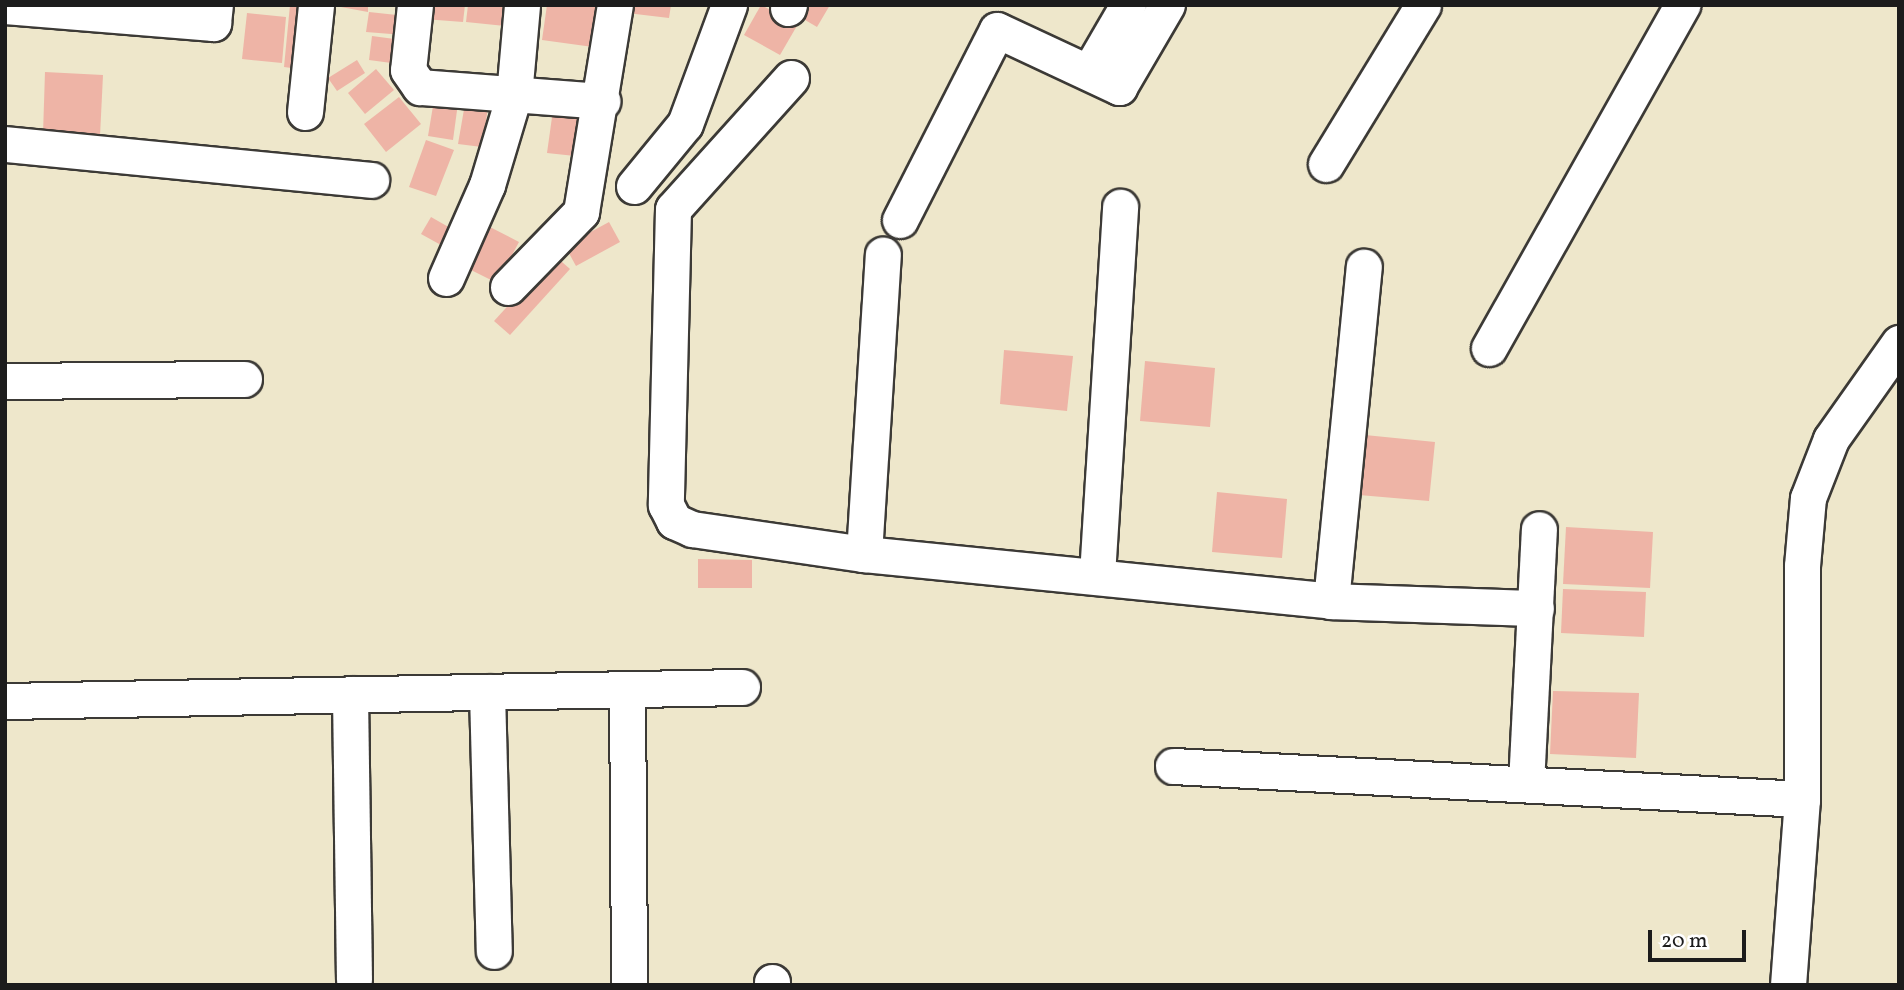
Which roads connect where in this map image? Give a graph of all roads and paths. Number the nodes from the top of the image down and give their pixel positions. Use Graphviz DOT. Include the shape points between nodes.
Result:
graph roads {
  1 [pos="215,5"];
  2 [pos="316,5"];
  3 [pos="415,5"];
  4 [pos="522,5"];
  5 [pos="615,5"];
  6 [pos="729,5"];
  7 [pos="1128,5"];
  8 [pos="1167,5"];
  9 [pos="1423,5"];
  10 [pos="1682,5"];
  11 [pos="5,6"];
  12 [pos="1089,72"];
  13 [pos="791,78"];
  14 [pos="514,95"];
  15 [pos="602,101"];
  16 [pos="305,112"];
  17 [pos="5,144"];
  18 [pos="1326,164"];
  19 [pos="371,180"];
  20 [pos="634,186"];
  21 [pos="1120,207"];
  22 [pos="900,220"];
  23 [pos="883,255"];
  24 [pos="1364,267"];
  25 [pos="446,278"];
  26 [pos="508,287"];
  27 [pos="1899,343"];
  28 [pos="1489,348"];
  29 [pos="244,379"];
  30 [pos="5,381"];
  31 [pos="1539,529"];
  32 [pos="864,554"];
  33 [pos="1097,575"];
  34 [pos="1331,601"];
  35 [pos="1536,608"];
  36 [pos="742,687"];
  37 [pos="627,689"];
  38 [pos="487,692"];
  39 [pos="350,694"];
  40 [pos="5,701"];
  41 [pos="1173,766"];
  42 [pos="1525,785"];
  43 [pos="1802,799"];
  44 [pos="494,951"];
  45 [pos="354,979"];
  46 [pos="629,985"];
  47 [pos="1788,985"];
  1 -- 11 [label="street" via="213,23"];
  2 -- 16 [label="street"];
  3 -- 14 [label="street" via="408,70 412,80 421,87"];
  4 -- 14 [label="street"];
  5 -- 15 [label="street"];
  6 -- 20 [label="street" via="685,124"];
  7 -- 12 [label="street"];
  8 -- 12 [label="street" via="1119,87"];
  9 -- 18 [label="street"];
  10 -- 28 [label="street"];
  12 -- 22 [label="street" via="997,30"];
  13 -- 32 [label="street" via="673,209 666,505 674,521 692,529"];
  14 -- 15 [label="street"];
  14 -- 25 [label="street" via="487,186"];
  15 -- 26 [label="street" via="580,212"];
  17 -- 19 [label="street"];
  21 -- 33 [label="street"];
  23 -- 32 [label="street"];
  24 -- 34 [label="street"];
  27 -- 43 [label="street" via="1832,439 1808,498 1802,566"];
  29 -- 30 [label="street"];
  31 -- 35 [label="street"];
  32 -- 33 [label="street"];
  33 -- 34 [label="street"];
  34 -- 35 [label="street"];
  35 -- 42 [label="street"];
  36 -- 37 [label="street"];
  37 -- 38 [label="street"];
  37 -- 46 [label="street"];
  38 -- 39 [label="street"];
  38 -- 44 [label="street"];
  39 -- 40 [label="street"];
  39 -- 45 [label="street"];
  41 -- 42 [label="street"];
  42 -- 43 [label="street"];
  43 -- 47 [label="street"];
}
